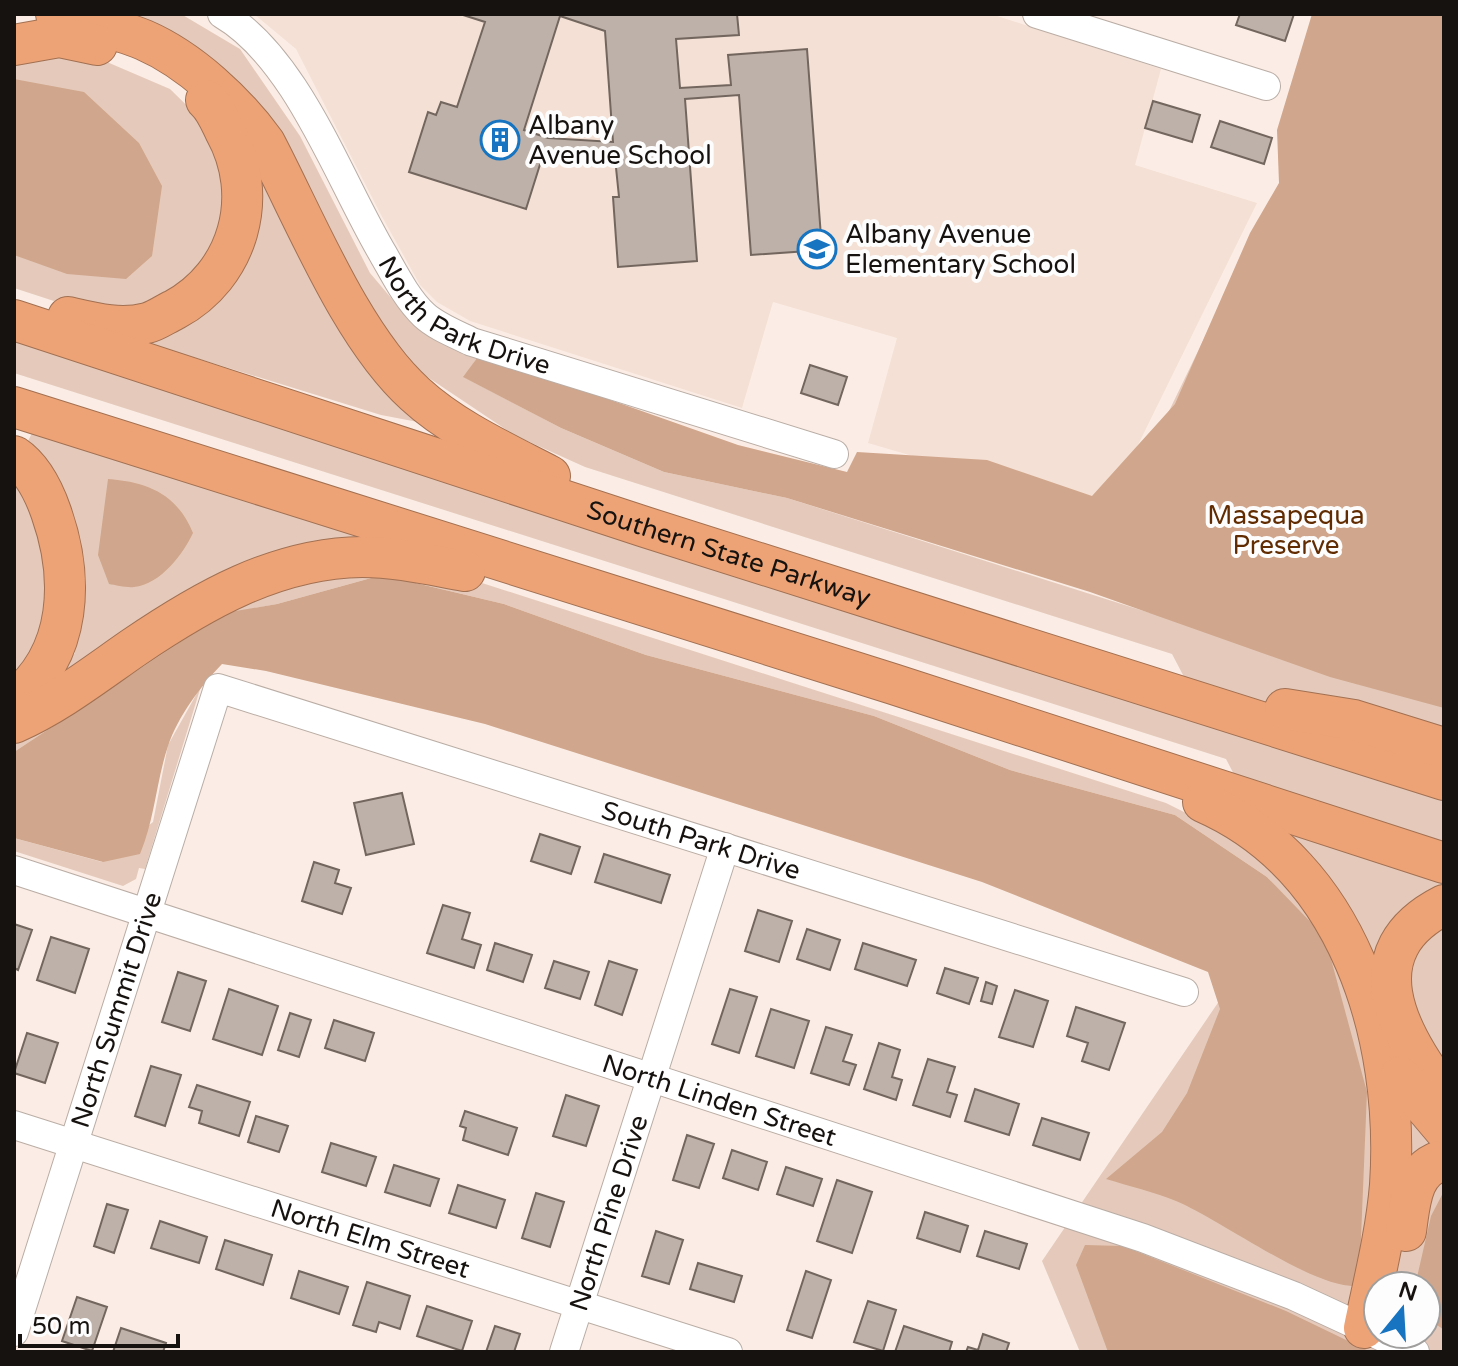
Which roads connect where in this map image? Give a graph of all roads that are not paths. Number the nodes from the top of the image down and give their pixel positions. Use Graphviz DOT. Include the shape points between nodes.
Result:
graph roads {
  1 [pos="56,14"];
  2 [pos="222,14"];
  3 [pos="1037,14"];
  4 [pos="14,45"];
  5 [pos="1266,86"];
  6 [pos="14,306"];
  7 [pos="14,320"];
  8 [pos="14,407"];
  9 [pos="834,454"];
  10 [pos="14,456"];
  11 [pos="645,527"];
  12 [pos="611,595"];
  13 [pos="893,684"];
  14 [pos="218,688"];
  15 [pos="1151,688"];
  16 [pos="14,700"];
  17 [pos="14,723"];
  18 [pos="1444,748"];
  19 [pos="1444,780"];
  20 [pos="725,847"];
  21 [pos="1444,863"];
  22 [pos="14,870"];
  23 [pos="1444,905"];
  24 [pos="147,914"];
  25 [pos="1184,992"];
  26 [pos="1383,1050"];
  27 [pos="652,1075"];
  28 [pos="1444,1094"];
  29 [pos="14,1125"];
  30 [pos="1444,1129"];
  31 [pos="73,1144"];
  32 [pos="1444,1160"];
  33 [pos="1384,1270"];
  34 [pos="1400,1270"];
  35 [pos="579,1305"];
  36 [pos="1362,1327"];
  37 [pos="14,1332"];
  38 [pos="564,1352"];
  39 [pos="728,1352"];
  1 -- 11 [label="highway" via="145,40 190,68 249,120 349,306 414,393 448,420"];
  2 -- 9 [label="street, North Park Drive" via="270,55 293,86 362,219 424,314 472,342"];
  3 -- 5 [label="street"];
  4 -- 6 [label="highway" via="59,37 103,46 144,60 182,82 210,103 232,143 244,202 229,258 199,294 148,323 110,326"];
  7 -- 11 [label="highway, Southern State Parkway"];
  8 -- 12 [label="highway"];
  10 -- 16 [label="highway" via="46,497 61,541 67,583 64,617 52,654"];
  11 -- 15 [label="highway, Southern State Parkway"];
  12 -- 13 [label="highway"];
  12 -- 17 [label="highway" via="399,560 352,558 294,565 185,612 41,711"];
  13 -- 21 [label="highway"];
  13 -- 26 [label="highway" via="1063,754 1191,797 1265,838 1305,876 1339,928 1364,985"];
  14 -- 20 [label="street, South Park Drive"];
  14 -- 24 [label="street, North Summit Drive"];
  15 -- 18 [label="highway" via="1354,720"];
  15 -- 19 [label="highway, Southern State Parkway"];
  20 -- 25 [label="street, South Park Drive"];
  20 -- 27 [label="street, North Pine Drive"];
  22 -- 24 [label="street, North Linden Street"];
  23 -- 28 [label="highway" via="1414,923 1403,937 1391,984 1407,1039"];
  24 -- 27 [label="street, North Linden Street"];
  24 -- 31 [label="street, North Summit Drive"];
  26 -- 30 [label="highway"];
  26 -- 33 [label="highway" via="1390,1117"];
  27 -- 35 [label="street, North Pine Drive"];
  27 -- 36 [label="street, North Linden Street" via="1194,1256"];
  29 -- 31 [label="street, North Elm Street"];
  31 -- 35 [label="street, North Elm Street"];
  31 -- 37 [label="street, North Summit Drive"];
  32 -- 34 [label="highway" via="1431,1164 1415,1184"];
  35 -- 38 [label="street, North Pine Drive"];
  35 -- 39 [label="street, North Elm Street"];
}
